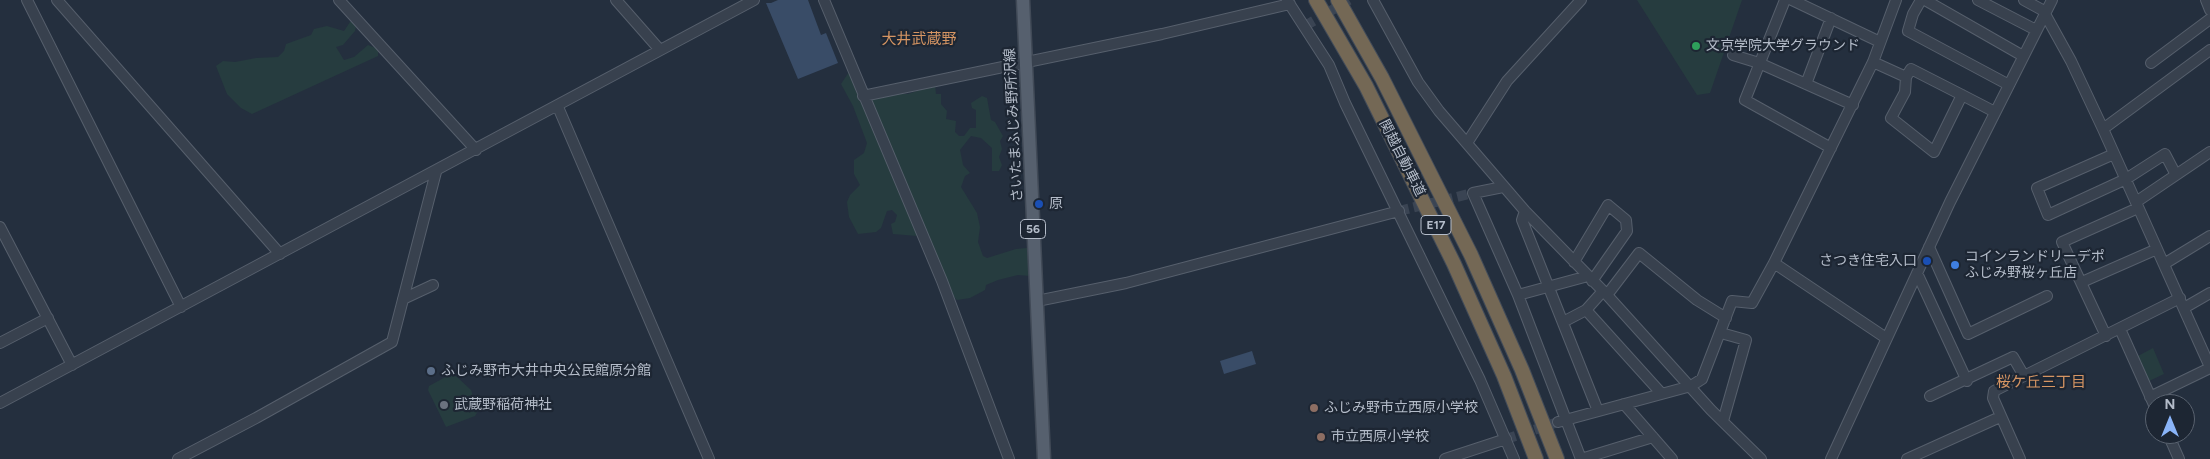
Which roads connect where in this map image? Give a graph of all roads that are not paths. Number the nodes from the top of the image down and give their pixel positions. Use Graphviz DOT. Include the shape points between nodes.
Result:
graph roads {
  1 [pos="27,0"];
  2 [pos="57,0"];
  3 [pos="339,0"];
  4 [pos="616,0"];
  5 [pos="754,0"];
  6 [pos="824,0"];
  7 [pos="1023,0"];
  8 [pos="1316,0"];
  9 [pos="1338,0"];
  10 [pos="1374,0"];
  11 [pos="1581,0"];
  12 [pos="1785,0"];
  13 [pos="1792,0"];
  14 [pos="1896,0"];
  15 [pos="1921,0"];
  16 [pos="1926,0"];
  17 [pos="1978,0"];
  18 [pos="2024,0"];
  19 [pos="2052,0"];
  20 [pos="2206,0"];
  21 [pos="1289,2"];
  22 [pos="2210,9"];
  23 [pos="2046,13"];
  24 [pos="1831,18"];
  25 [pos="2210,19"];
  26 [pos="2036,30"];
  27 [pos="1880,42"];
  28 [pos="660,50"];
  29 [pos="2210,50"];
  30 [pos="1733,55"];
  31 [pos="2023,56"];
  32 [pos="1873,62"];
  33 [pos="1026,63"];
  34 [pos="1759,63"];
  35 [pos="2151,63"];
  36 [pos="1906,78"];
  37 [pos="1806,84"];
  38 [pos="2009,85"];
  39 [pos="1962,95"];
  40 [pos="863,96"];
  41 [pos="1853,105"];
  42 [pos="558,107"];
  43 [pos="1995,112"];
  44 [pos="2104,130"];
  45 [pos="1467,143"];
  46 [pos="1831,148"];
  47 [pos="476,150"];
  48 [pos="2210,152"];
  49 [pos="2114,154"];
  50 [pos="436,172"];
  51 [pos="2176,176"];
  52 [pos="2126,179"];
  53 [pos="1503,187"];
  54 [pos="2137,205"];
  55 [pos="1399,211"];
  56 [pos="1525,211"];
  57 [pos="0,227"];
  58 [pos="2210,236"];
  59 [pos="1929,247"];
  60 [pos="2157,249"];
  61 [pos="280,254"];
  62 [pos="1574,262"];
  63 [pos="1774,262"];
  64 [pos="2164,264"];
  65 [pos="1917,273"];
  66 [pos="1590,278"];
  67 [pos="2082,282"];
  68 [pos="433,285"];
  69 [pos="1549,288"];
  70 [pos="1605,293"];
  71 [pos="2210,294"];
  72 [pos="1518,295"];
  73 [pos="2047,296"];
  74 [pos="402,299"];
  75 [pos="1037,301"];
  76 [pos="2182,303"];
  77 [pos="181,307"];
  78 [pos="1586,310"];
  79 [pos="48,318"];
  80 [pos="1726,318"];
  81 [pos="1562,322"];
  82 [pos="2120,329"];
  83 [pos="1721,333"];
  84 [pos="2106,336"];
  85 [pos="1886,338"];
  86 [pos="0,343"];
  87 [pos="72,365"];
  88 [pos="2210,367"];
  89 [pos="2024,376"];
  90 [pos="1967,380"];
  91 [pos="1691,386"];
  92 [pos="1661,393"];
  93 [pos="2149,394"];
  94 [pos="2156,394"];
  95 [pos="1930,396"];
  96 [pos="0,404"];
  97 [pos="1624,404"];
  98 [pos="1598,411"];
  99 [pos="2000,417"];
  100 [pos="1563,420"];
  101 [pos="1723,422"];
  102 [pos="1653,437"];
  103 [pos="1506,439"];
  104 [pos="2172,444"];
  105 [pos="1472,455"];
  106 [pos="178,459"];
  107 [pos="709,459"];
  108 [pos="1009,459"];
  109 [pos="1044,459"];
  110 [pos="1445,459"];
  111 [pos="1514,459"];
  112 [pos="1536,459"];
  113 [pos="1557,459"];
  114 [pos="1581,459"];
  115 [pos="1672,459"];
  116 [pos="1761,459"];
  117 [pos="1831,459"];
  118 [pos="1907,459"];
  119 [pos="2020,459"];
  120 [pos="2179,459"];
  1 -- 77 [label="street"];
  2 -- 61 [label="street"];
  3 -- 47 [label="street"];
  4 -- 28 [label="street"];
  5 -- 28 [label="street"];
  6 -- 40 [label="street"];
  7 -- 33 [label="main road, さいたまふじみ野所沢線 / 56"];
  8 -- 112 [label="highway, 関越自動車道 / E17" via="1366,86 1454,264 1504,376"];
  9 -- 113 [label="highway, 関越自動車道 / E17" via="1386,86 1471,255"];
  10 -- 45 [label="street" via="1418,82"];
  11 -- 45 [label="street" via="1507,81"];
  12 -- 34 [label="street"];
  13 -- 24 [label="street"];
  14 -- 27 [label="street"];
  15 -- 38 [label="street" via="1908,31"];
  16 -- 31 [label="street"];
  17 -- 26 [label="street"];
  18 -- 23 [label="street"];
  19 -- 23 [label="street"];
  20 -- 22 [label="street"];
  21 -- 33 [label="street"];
  21 -- 55 [label="street" via="1329,65"];
  23 -- 26 [label="street"];
  23 -- 44 [label="street"];
  24 -- 27 [label="street"];
  24 -- 37 [label="street"];
  25 -- 35 [label="street"];
  26 -- 31 [label="street"];
  27 -- 32 [label="street"];
  28 -- 42 [label="street"];
  29 -- 44 [label="street"];
  30 -- 34 [label="street"];
  31 -- 38 [label="street"];
  32 -- 36 [label="street"];
  32 -- 41 [label="street"];
  33 -- 40 [label="street"];
  33 -- 75 [label="main road, さいたまふじみ野所沢線 / 56"];
  34 -- 37 [label="street"];
  34 -- 46 [label="street" via="1746,100"];
  36 -- 39 [label="street" via="1912,69"];
  36 -- 39 [label="street" via="1905,92 1891,118 1934,152"];
  37 -- 41 [label="street"];
  38 -- 43 [label="street"];
  39 -- 43 [label="street"];
  40 -- 108 [label="street" via="942,281"];
  41 -- 46 [label="street"];
  42 -- 47 [label="street"];
  42 -- 107 [label="street"];
  43 -- 59 [label="street"];
  44 -- 49 [label="street"];
  45 -- 53 [label="street"];
  46 -- 63 [label="street"];
  47 -- 50 [label="street"];
  48 -- 51 [label="street"];
  49 -- 52 [label="street"];
  49 -- 52 [label="street" via="2037,188 2048,215"];
  50 -- 61 [label="street"];
  50 -- 74 [label="street"];
  51 -- 52 [label="street" via="2165,154"];
  51 -- 54 [label="street"];
  52 -- 54 [label="street"];
  53 -- 56 [label="street"];
  53 -- 72 [label="street" via="1473,193"];
  54 -- 60 [label="street"];
  54 -- 67 [label="street" via="2062,242"];
  55 -- 75 [label="street" via="1126,283"];
  55 -- 103 [label="street"];
  56 -- 62 [label="street"];
  56 -- 69 [label="street" via="1522,220"];
  57 -- 79 [label="street"];
  58 -- 64 [label="street"];
  59 -- 65 [label="street"];
  59 -- 73 [label="street" via="1968,334"];
  60 -- 64 [label="street"];
  60 -- 67 [label="street"];
  61 -- 77 [label="street"];
  62 -- 66 [label="street"];
  62 -- 66 [label="street" via="1608,205 1626,220 1627,231"];
  63 -- 80 [label="street" via="1752,303 1732,301"];
  63 -- 85 [label="street"];
  64 -- 76 [label="street"];
  65 -- 85 [label="street"];
  65 -- 90 [label="street"];
  66 -- 69 [label="street"];
  66 -- 70 [label="street"];
  67 -- 84 [label="street"];
  68 -- 74 [label="street"];
  69 -- 72 [label="street"];
  69 -- 81 [label="street"];
  70 -- 78 [label="street"];
  70 -- 80 [label="street" via="1639,253"];
  70 -- 91 [label="street"];
  71 -- 76 [label="street"];
  72 -- 100 [label="street"];
  74 -- 106 [label="street" via="390,344"];
  75 -- 109 [label="main road, さいたまふじみ野所沢線 / 56"];
  76 -- 82 [label="street"];
  76 -- 88 [label="street"];
  77 -- 87 [label="street"];
  78 -- 81 [label="street"];
  78 -- 92 [label="street"];
  79 -- 86 [label="street"];
  79 -- 87 [label="street"];
  80 -- 83 [label="street"];
  81 -- 98 [label="street"];
  82 -- 84 [label="street"];
  82 -- 93 [label="street"];
  83 -- 91 [label="street" via="1702,379"];
  83 -- 101 [label="street" via="1746,340"];
  84 -- 89 [label="street"];
  85 -- 117 [label="street"];
  87 -- 96 [label="street"];
  88 -- 94 [label="street"];
  89 -- 90 [label="street" via="2013,356"];
  89 -- 99 [label="street" via="1994,391 1993,398"];
  90 -- 95 [label="street"];
  91 -- 92 [label="street"];
  91 -- 101 [label="street"];
  92 -- 97 [label="street"];
  97 -- 98 [label="street"];
  97 -- 102 [label="street"];
  98 -- 100 [label="street"];
  99 -- 118 [label="street"];
  99 -- 119 [label="street"];
  100 -- 114 [label="street"];
  101 -- 116 [label="street"];
  102 -- 114 [label="street"];
  102 -- 115 [label="street"];
  103 -- 105 [label="street"];
  103 -- 111 [label="street"];
  104 -- 120 [label="street"];
  105 -- 110 [label="street"];
}
